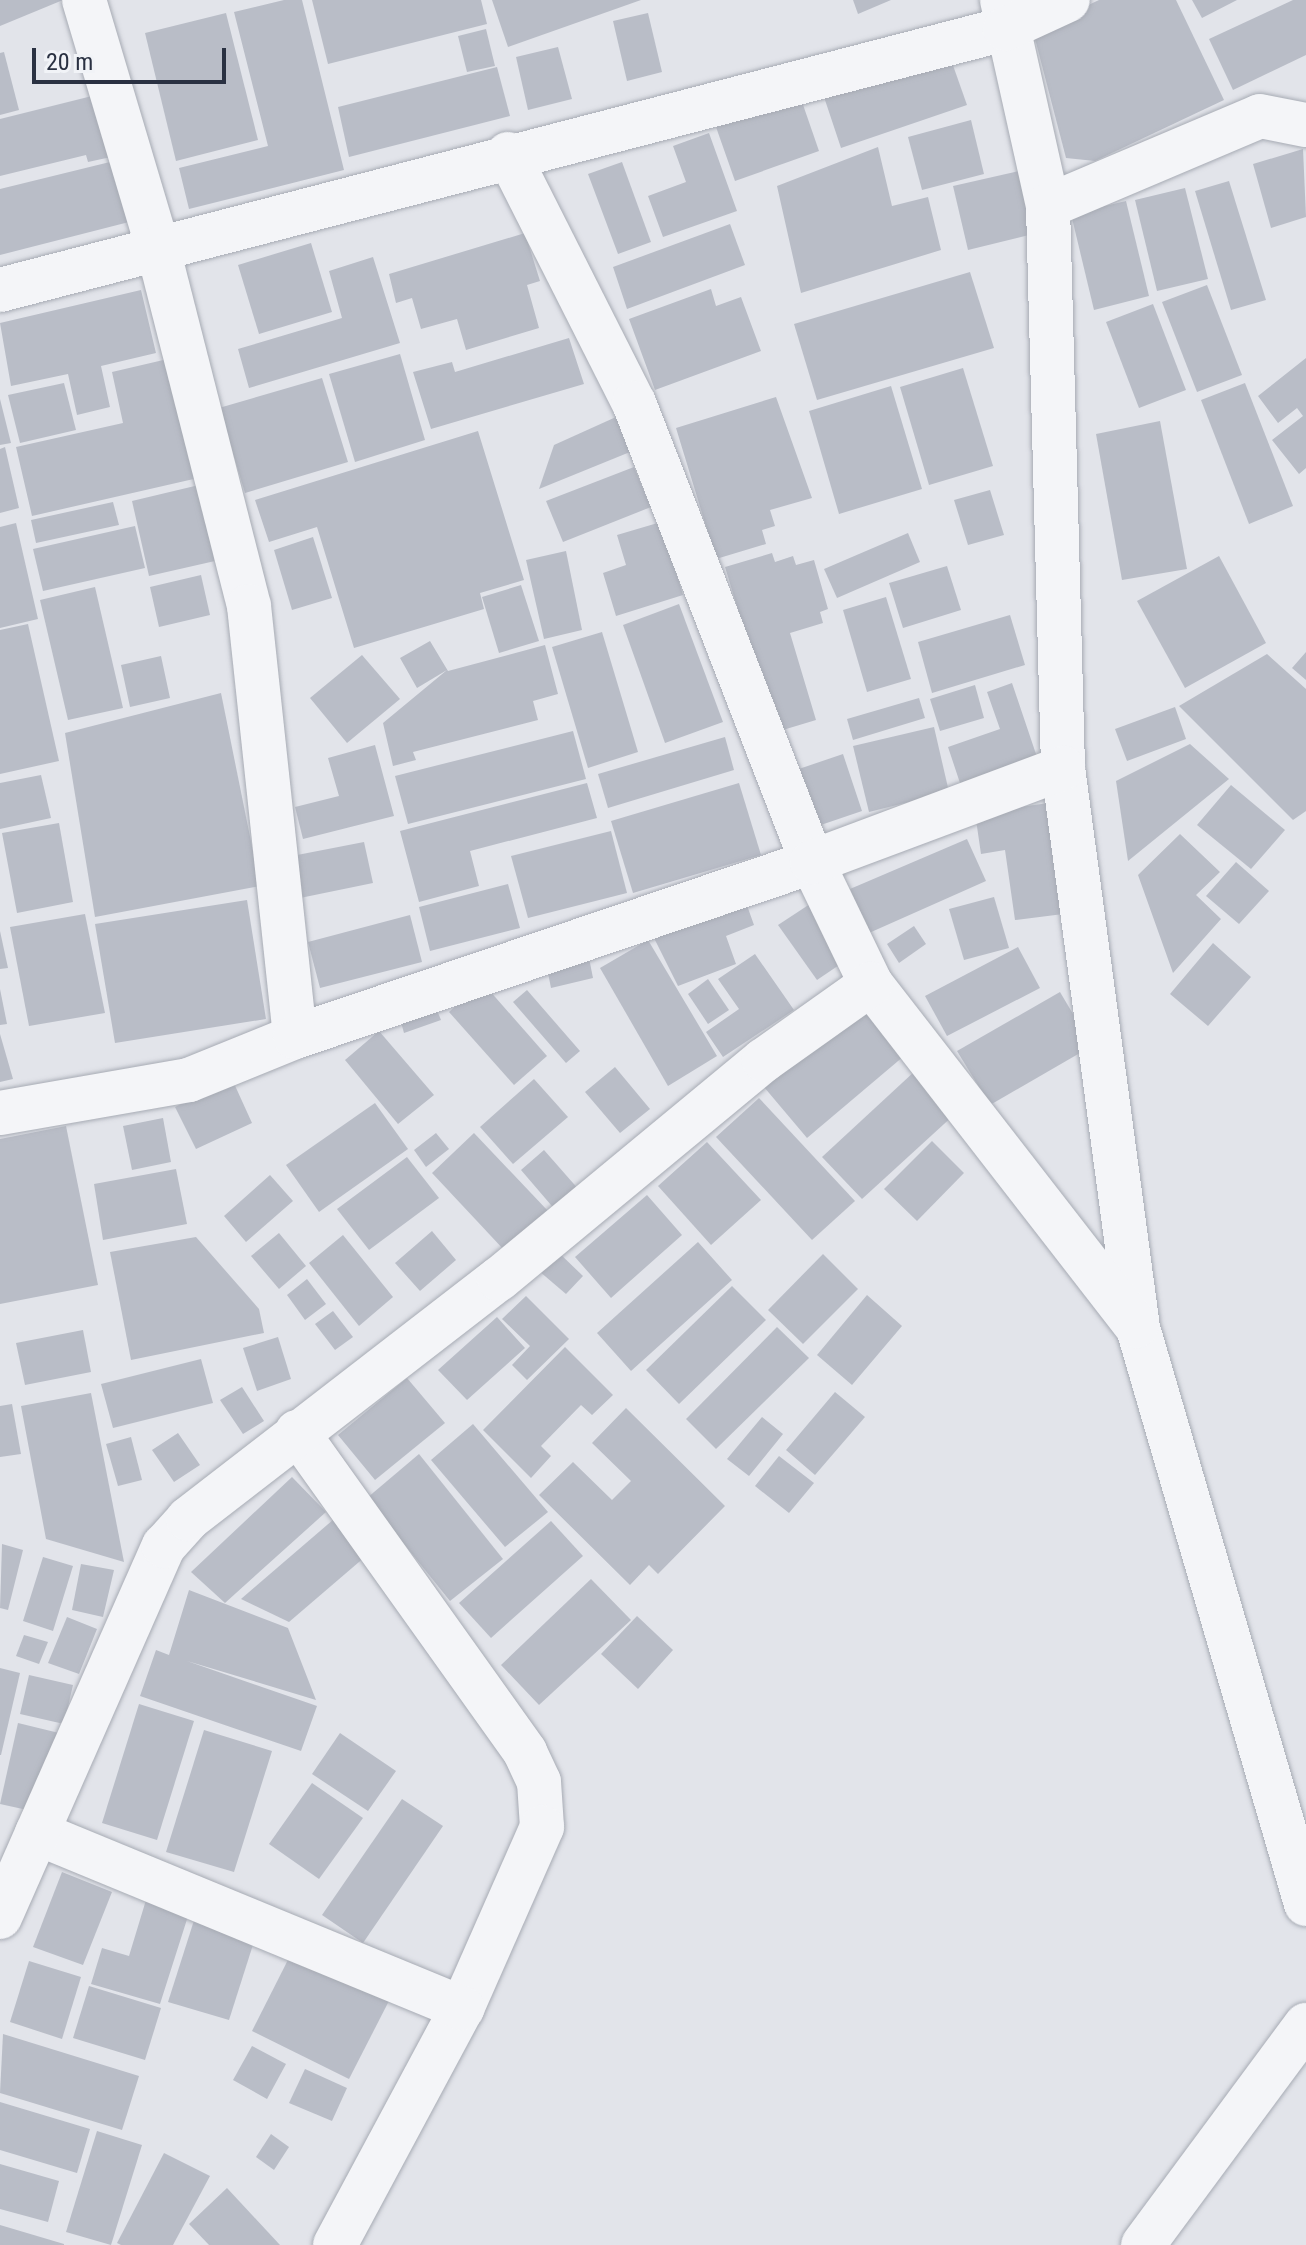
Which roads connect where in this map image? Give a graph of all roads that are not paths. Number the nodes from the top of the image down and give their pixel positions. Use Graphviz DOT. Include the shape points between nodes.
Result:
graph roads {
  1 [pos="84,0"];
  2 [pos="1068,0"];
  3 [pos="1004,14"];
  4 [pos="1306,125"];
  5 [pos="508,154"];
  6 [pos="1048,206"];
  7 [pos="158,249"];
  8 [pos="0,290"];
  9 [pos="1063,768"];
  10 [pos="812,862"];
  11 [pos="871,984"];
  12 [pos="295,1037"];
  13 [pos="0,1113"];
  14 [pos="1138,1328"];
  15 [pos="297,1432"];
  16 [pos="37,1833"];
  17 [pos="1306,1904"];
  18 [pos="0,1917"];
  19 [pos="462,2008"];
  20 [pos="1306,2025"];
  21 [pos="335,2245"];
  22 [pos="1143,2245"];
  1 -- 7 [label="street"];
  2 -- 3 [label="street"];
  3 -- 5 [label="street"];
  3 -- 6 [label="street"];
  4 -- 6 [label="street" via="1260,116"];
  5 -- 7 [label="street"];
  5 -- 10 [label="street" via="634,403"];
  6 -- 9 [label="street"];
  7 -- 8 [label="street"];
  7 -- 12 [label="street" via="249,606"];
  9 -- 10 [label="street"];
  9 -- 14 [label="street"];
  10 -- 11 [label="street"];
  10 -- 12 [label="street"];
  11 -- 14 [label="street"];
  11 -- 15 [label="street" via="764,1060 499,1279"];
  12 -- 13 [label="street" via="189,1080"];
  14 -- 17 [label="street"];
  15 -- 16 [label="street" via="188,1519 164,1546"];
  15 -- 19 [label="street" via="525,1752 539,1782 542,1827"];
  16 -- 18 [label="street"];
  16 -- 19 [label="street"];
  19 -- 21 [label="street"];
  20 -- 22 [label="street"];
}
